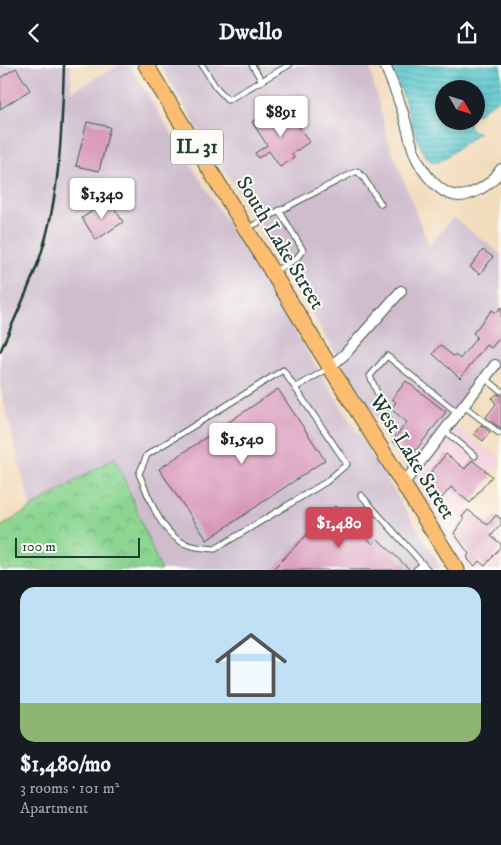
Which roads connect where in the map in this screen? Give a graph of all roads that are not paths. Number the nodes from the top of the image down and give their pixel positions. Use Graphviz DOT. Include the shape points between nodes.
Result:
graph roads {
  1 [pos="147,65"];
  2 [pos="202,65"];
  3 [pos="252,65"];
  4 [pos="289,65"];
  5 [pos="385,65"];
  6 [pos="262,81"];
  7 [pos="501,169"];
  8 [pos="381,204"];
  9 [pos="279,210"];
  10 [pos="247,230"];
  11 [pos="273,273"];
  12 [pos="400,291"];
  13 [pos="497,363"];
  14 [pos="330,367"];
  15 [pos="485,378"];
  16 [pos="295,389"];
  17 [pos="501,391"];
  18 [pos="461,410"];
  19 [pos="390,423"];
  20 [pos="445,431"];
  21 [pos="499,433"];
  22 [pos="475,456"];
  23 [pos="404,483"];
  24 [pos="361,495"];
  25 [pos="423,564"];
  26 [pos="416,570"];
  27 [pos="428,570"];
  28 [pos="457,570"];
  1 -- 10 [label="main road, South Lake Street / IL 31"];
  2 -- 6 [label="lane" via="228,99"];
  3 -- 6 [label="lane"];
  4 -- 6 [label="lane"];
  5 -- 7 [label="street" via="417,159 434,184 450,194 465,196 480,190"];
  8 -- 9 [label="lane" via="357,171"];
  9 -- 10 [label="lane"];
  9 -- 11 [label="lane" via="303,250 296,259"];
  10 -- 11 [label="main road, South Lake Street / IL 31"];
  11 -- 14 [label="main road, South Lake Street / IL 31"];
  12 -- 14 [label="street"];
  13 -- 15 [label="street"];
  14 -- 16 [label="lane"];
  14 -- 23 [label="main road, West Lake Street / IL 31"];
  15 -- 17 [label="lane"];
  15 -- 18 [label="street"];
  16 -- 16 [label="lane" via="346,464 326,482 214,549 194,547 177,539 158,517 139,474 147,455 283,370"];
  18 -- 19 [label="lane" via="387,356 370,376"];
  18 -- 20 [label="street"];
  18 -- 21 [label="lane"];
  20 -- 22 [label="lane"];
  20 -- 23 [label="street"];
  23 -- 28 [label="main road, West Lake Street / IL 31"];
  24 -- 25 [label="lane"];
  25 -- 26 [label="lane"];
  25 -- 27 [label="lane"];
}
